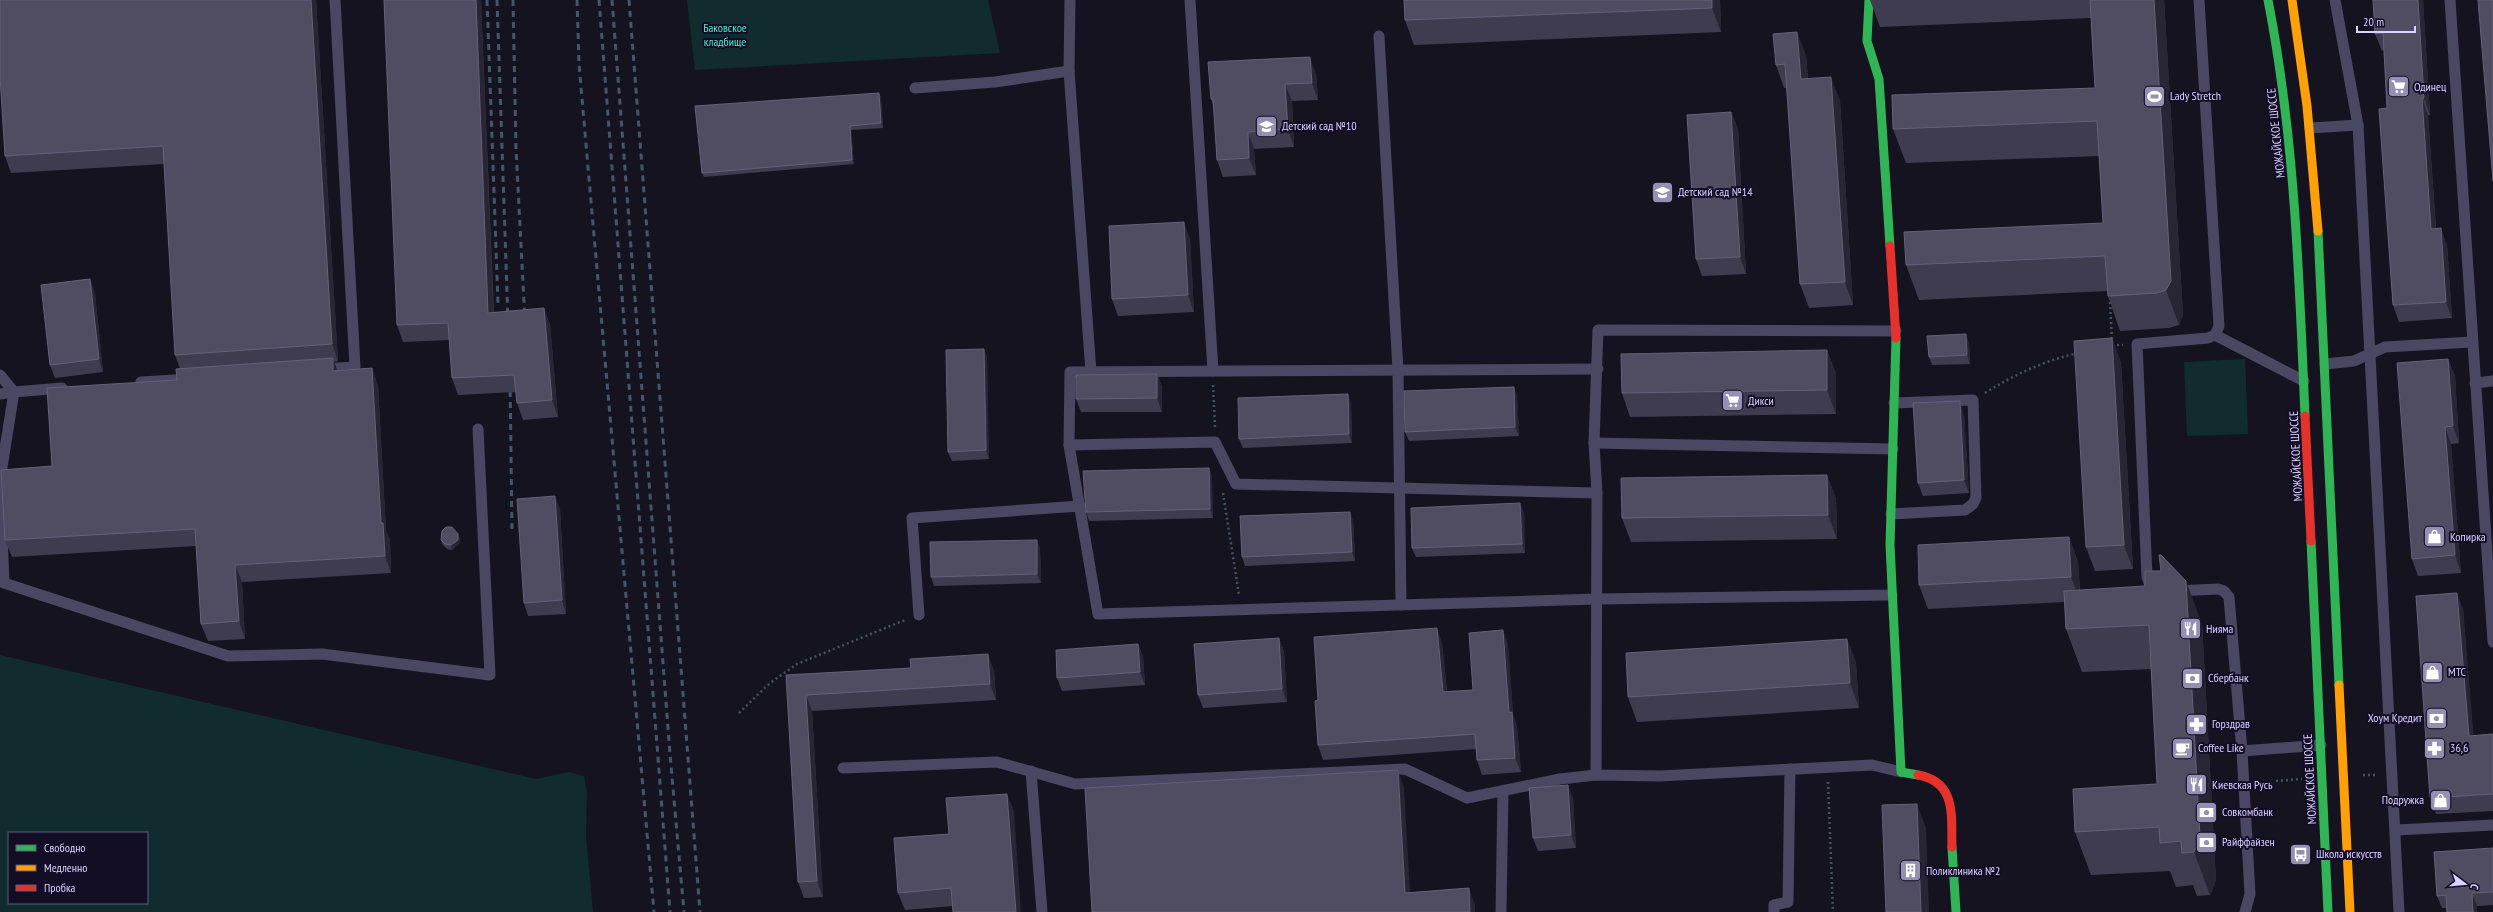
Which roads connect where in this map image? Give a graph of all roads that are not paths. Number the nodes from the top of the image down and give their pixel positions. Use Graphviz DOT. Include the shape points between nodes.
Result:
graph roads {
  1 [pos="335,0"];
  2 [pos="1070,0"];
  3 [pos="1190,0"];
  4 [pos="1869,0"];
  5 [pos="2199,0"];
  6 [pos="2268,0"];
  7 [pos="2292,0"];
  8 [pos="2335,0"];
  9 [pos="2450,0"];
  10 [pos="1379,36"];
  11 [pos="1069,71"];
  12 [pos="915,88"];
  13 [pos="2358,125"];
  14 [pos="2310,128"];
  15 [pos="1896,331"];
  16 [pos="2215,335"];
  17 [pos="2472,342"];
  18 [pos="2369,354"];
  19 [pos="2325,364"];
  20 [pos="1598,368"];
  21 [pos="307,370"];
  22 [pos="1398,370"];
  23 [pos="1213,371"];
  24 [pos="1091,372"];
  25 [pos="0,374"];
  26 [pos="204,378"];
  27 [pos="2304,381"];
  28 [pos="2493,381"];
  29 [pos="133,383"];
  30 [pos="2475,383"];
  31 [pos="70,388"];
  32 [pos="14,392"];
  33 [pos="0,394"];
  34 [pos="1894,403"];
  35 [pos="478,429"];
  36 [pos="1594,443"];
  37 [pos="1069,445"];
  38 [pos="1893,449"];
  39 [pos="0,480"];
  40 [pos="0,486"];
  41 [pos="1399,488"];
  42 [pos="1597,493"];
  43 [pos="1080,506"];
  44 [pos="1891,514"];
  45 [pos="1892,595"];
  46 [pos="1597,599"];
  47 [pos="1401,605"];
  48 [pos="919,615"];
  49 [pos="2493,642"];
  50 [pos="2321,745"];
  51 [pos="2242,751"];
  52 [pos="843,768"];
  53 [pos="1790,769"];
  54 [pos="1031,772"];
  55 [pos="1901,772"];
  56 [pos="1596,775"];
  57 [pos="1503,790"];
  58 [pos="2493,825"];
  59 [pos="2396,830"];
  60 [pos="1042,912"];
  61 [pos="1501,912"];
  62 [pos="1774,912"];
  63 [pos="1956,912"];
  64 [pos="2245,912"];
  65 [pos="2328,912"];
  66 [pos="2350,912"];
  67 [pos="2399,912"];
  1 -- 21 [label="lane" via="355,367"];
  2 -- 11 [label="lane"];
  3 -- 23 [label="lane"];
  4 -- 15 [label="main road" via="1867,41 1879,79 1885,110 1895,247"];
  5 -- 16 [label="lane" via="2219,326"];
  6 -- 27 [label="main road, МОЖАЙСКОЕ ШОССЕ" via="2286,102"];
  7 -- 14 [label="main road"];
  8 -- 13 [label="lane"];
  9 -- 17 [label="lane"];
  10 -- 22 [label="lane"];
  11 -- 12 [label="lane" via="994,82"];
  11 -- 24 [label="lane"];
  13 -- 14 [label="lane"];
  13 -- 18 [label="lane"];
  14 -- 19 [label="main road"];
  15 -- 20 [label="lane" via="1598,330"];
  15 -- 34 [label="main road"];
  16 -- 27 [label="lane"];
  16 -- 51 [label="lane" via="2208,338 2137,344 2147,577 2150,587 2162,592 2218,589 2224,590 2229,597"];
  17 -- 18 [label="lane" via="2385,347"];
  17 -- 30 [label="lane"];
  18 -- 19 [label="lane" via="2354,361"];
  18 -- 59 [label="lane"];
  19 -- 66 [label="main road"];
  20 -- 22 [label="lane"];
  20 -- 36 [label="lane"];
  22 -- 23 [label="lane"];
  22 -- 41 [label="lane"];
  23 -- 24 [label="lane"];
  24 -- 37 [label="lane" via="1070,372"];
  25 -- 32 [label="lane"];
  26 -- 29 [label="lane"];
  27 -- 50 [label="main road, МОЖАЙСКОЕ ШОССЕ"];
  28 -- 30 [label="lane"];
  30 -- 49 [label="lane"];
  31 -- 32 [label="lane"];
  32 -- 33 [label="lane"];
  32 -- 39 [label="lane"];
  34 -- 38 [label="main road"];
  34 -- 44 [label="lane" via="1973,400 1976,498 1965,510"];
  35 -- 40 [label="lane" via="490,675 322,654 228,656 4,583"];
  36 -- 38 [label="lane"];
  36 -- 42 [label="lane"];
  37 -- 41 [label="lane" via="1215,442 1236,484"];
  37 -- 43 [label="lane"];
  38 -- 44 [label="main road"];
  41 -- 42 [label="lane"];
  41 -- 47 [label="lane"];
  42 -- 46 [label="lane"];
  43 -- 47 [label="lane" via="1098,614"];
  43 -- 48 [label="lane" via="912,518"];
  44 -- 45 [label="main road"];
  45 -- 46 [label="lane"];
  45 -- 55 [label="main road"];
  46 -- 47 [label="lane"];
  46 -- 56 [label="lane"];
  50 -- 51 [label="lane"];
  50 -- 65 [label="main road, МОЖАЙСКОЕ ШОССЕ"];
  51 -- 64 [label="lane" via="2250,894"];
  52 -- 54 [label="lane" via="997,762"];
  53 -- 55 [label="lane" via="1872,765"];
  53 -- 56 [label="lane" via="1660,776"];
  53 -- 62 [label="lane" via="1788,902 1774,905"];
  54 -- 57 [label="lane" via="1075,784 1405,769 1467,798"];
  54 -- 60 [label="lane"];
  55 -- 63 [label="main road" via="1933,780 1942,785 1950,802"];
  56 -- 57 [label="lane"];
  57 -- 61 [label="lane"];
  58 -- 59 [label="lane"];
  59 -- 67 [label="lane"];
}
